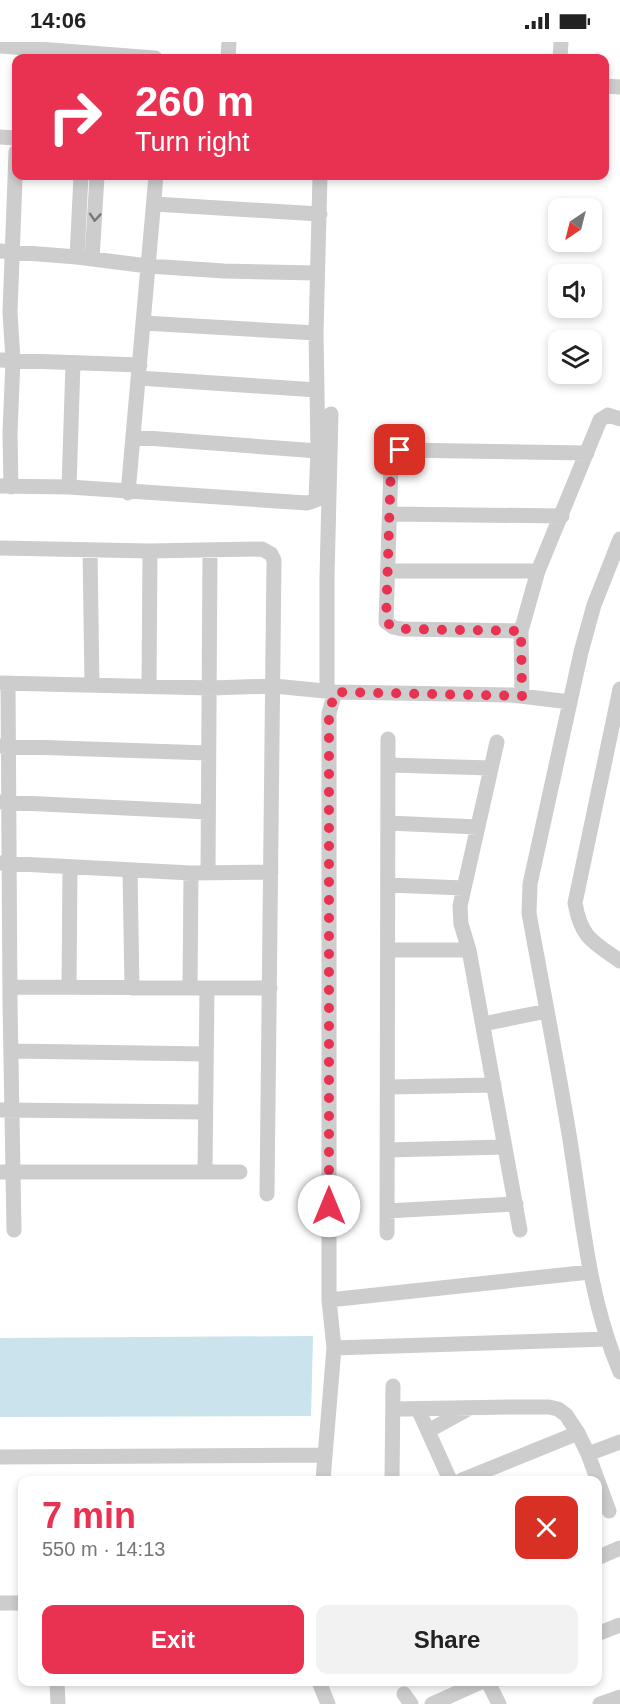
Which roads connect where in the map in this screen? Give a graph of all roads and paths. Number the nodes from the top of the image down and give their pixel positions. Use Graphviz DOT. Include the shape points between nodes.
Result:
graph roads {
  1 [pos="0,46"];
  2 [pos="78,54"];
  3 [pos="12,170"];
  4 [pos="81,180"];
  5 [pos="96,180"];
  6 [pos="156,180"];
  7 [pos="320,180"];
  8 [pos="7,193"];
  9 [pos="154,204"];
  10 [pos="320,214"];
  11 [pos="5,252"];
  12 [pos="85,258"];
  13 [pos="148,266"];
  14 [pos="317,273"];
  15 [pos="5,312"];
  16 [pos="143,323"];
  17 [pos="316,333"];
  18 [pos="6,360"];
  19 [pos="73,363"];
  20 [pos="140,372"];
  21 [pos="317,390"];
  22 [pos="331,414"];
  23 [pos="620,419"];
  24 [pos="5,433"];
  25 [pos="133,437"];
  26 [pos="318,451"];
  27 [pos="586,453"];
  28 [pos="5,486"];
  29 [pos="69,487"];
  30 [pos="128,493"];
  31 [pos="390,514"];
  32 [pos="562,516"];
  33 [pos="620,540"];
  34 [pos="0,548"];
  35 [pos="90,550"];
  36 [pos="150,551"];
  37 [pos="210,551"];
  38 [pos="538,571"];
  39 [pos="388,572"];
  40 [pos="521,631"];
  41 [pos="4,683"];
  42 [pos="92,685"];
  43 [pos="149,686"];
  44 [pos="274,686"];
  45 [pos="211,688"];
  46 [pos="620,689"];
  47 [pos="331,692"];
  48 [pos="522,696"];
  49 [pos="570,702"];
  50 [pos="388,739"];
  51 [pos="497,742"];
  52 [pos="4,746"];
  53 [pos="208,753"];
  54 [pos="388,765"];
  55 [pos="491,768"];
  56 [pos="4,802"];
  57 [pos="208,812"];
  58 [pos="388,823"];
  59 [pos="478,827"];
  60 [pos="5,864"];
  61 [pos="70,867"];
  62 [pos="130,870"];
  63 [pos="271,872"];
  64 [pos="191,873"];
  65 [pos="208,873"];
  66 [pos="388,885"];
  67 [pos="464,888"];
  68 [pos="388,950"];
  69 [pos="469,950"];
  70 [pos="620,961"];
  71 [pos="69,987"];
  72 [pos="132,987"];
  73 [pos="190,988"];
  74 [pos="207,988"];
  75 [pos="270,988"];
  76 [pos="7,997"];
  77 [pos="547,1011"];
  78 [pos="483,1024"];
  79 [pos="206,1054"];
  80 [pos="8,1056"];
  81 [pos="494,1085"];
  82 [pos="389,1087"];
  83 [pos="6,1110"];
  84 [pos="205,1112"];
  85 [pos="506,1147"];
  86 [pos="388,1149"];
  87 [pos="205,1170"];
  88 [pos="7,1172"];
  89 [pos="240,1172"];
  90 [pos="267,1194"];
  91 [pos="516,1204"];
  92 [pos="387,1211"];
  93 [pos="14,1230"];
  94 [pos="520,1230"];
  95 [pos="387,1233"];
  96 [pos="590,1272"];
  97 [pos="329,1300"];
  98 [pos="607,1339"];
  99 [pos="334,1348"];
  100 [pos="620,1372"];
  101 [pos="393,1386"];
  102 [pos="470,1408"];
  103 [pos="393,1409"];
  104 [pos="418,1409"];
  105 [pos="428,1431"];
  106 [pos="578,1433"];
  107 [pos="620,1442"];
  108 [pos="588,1454"];
  109 [pos="325,1455"];
  110 [pos="0,1457"];
  111 [pos="323,1476"];
  112 [pos="392,1476"];
  113 [pos="448,1476"];
  114 [pos="472,1476"];
  115 [pos="595,1476"];
  116 [pos="602,1494"];
  117 [pos="609,1511"];
  118 [pos="620,1548"];
  119 [pos="602,1556"];
  120 [pos="0,1603"];
  121 [pos="18,1603"];
  122 [pos="620,1625"];
  123 [pos="602,1632"];
  124 [pos="57,1686"];
  125 [pos="321,1686"];
  126 [pos="472,1686"];
  127 [pos="490,1686"];
  128 [pos="620,1697"];
  129 [pos="58,1704"];
  130 [pos="328,1704"];
  131 [pos="432,1704"];
  132 [pos="499,1704"];
  133 [pos="600,1704"];
  1 -- 2 [label="street"];
  3 -- 8 [label="street"];
  4 -- 12 [label="street"];
  5 -- 12 [label="street, one-way"];
  6 -- 9 [label="street"];
  7 -- 10 [label="street"];
  8 -- 11 [label="street"];
  9 -- 10 [label="street"];
  9 -- 13 [label="street"];
  10 -- 14 [label="street"];
  11 -- 12 [label="street"];
  11 -- 15 [label="street"];
  12 -- 13 [label="street"];
  13 -- 14 [label="street"];
  13 -- 16 [label="street"];
  14 -- 17 [label="street"];
  15 -- 18 [label="street"];
  16 -- 17 [label="street"];
  16 -- 20 [label="street"];
  17 -- 21 [label="street"];
  18 -- 19 [label="street"];
  18 -- 24 [label="street"];
  19 -- 20 [label="street"];
  19 -- 29 [label="street"];
  20 -- 21 [label="street"];
  20 -- 25 [label="street"];
  21 -- 26 [label="street"];
  22 -- 47 [label="street" via="327,577"];
  23 -- 27 [label="street" via="608,415 600,420"];
  24 -- 28 [label="street"];
  25 -- 26 [label="street"];
  25 -- 30 [label="street"];
  26 -- 30 [label="street" via="316,500 308,503"];
  27 -- 31 [label="street" via="400,450 391,465"];
  27 -- 32 [label="street"];
  28 -- 29 [label="street"];
  29 -- 30 [label="street"];
  31 -- 32 [label="street"];
  31 -- 39 [label="street"];
  32 -- 38 [label="street"];
  33 -- 49 [label="street" via="594,605"];
  34 -- 35 [label="street"];
  35 -- 36 [label="street"];
  35 -- 42 [label="street"];
  36 -- 37 [label="street"];
  36 -- 43 [label="street"];
  37 -- 44 [label="street" via="262,549 274,560"];
  37 -- 45 [label="street"];
  38 -- 39 [label="street"];
  38 -- 40 [label="street"];
  39 -- 40 [label="street" via="386,622 393,627"];
  40 -- 48 [label="street"];
  41 -- 42 [label="street"];
  41 -- 52 [label="street"];
  42 -- 43 [label="street"];
  43 -- 45 [label="street"];
  44 -- 45 [label="street"];
  44 -- 47 [label="street"];
  44 -- 63 [label="street"];
  45 -- 53 [label="street"];
  46 -- 70 [label="street" via="575,903 587,937"];
  47 -- 48 [label="street"];
  47 -- 97 [label="street"];
  48 -- 49 [label="street"];
  49 -- 77 [label="street" via="530,884 529,913"];
  50 -- 54 [label="street"];
  51 -- 55 [label="street"];
  52 -- 53 [label="street"];
  52 -- 56 [label="street"];
  53 -- 57 [label="street"];
  54 -- 55 [label="street"];
  54 -- 58 [label="street"];
  55 -- 59 [label="street"];
  56 -- 57 [label="street"];
  56 -- 60 [label="street"];
  57 -- 65 [label="street"];
  58 -- 59 [label="street"];
  58 -- 66 [label="street"];
  59 -- 67 [label="street"];
  60 -- 61 [label="street"];
  60 -- 76 [label="street"];
  61 -- 62 [label="street"];
  61 -- 71 [label="street"];
  62 -- 64 [label="street"];
  62 -- 72 [label="street"];
  63 -- 65 [label="street"];
  63 -- 75 [label="street"];
  64 -- 65 [label="street"];
  64 -- 73 [label="street"];
  66 -- 67 [label="street"];
  66 -- 68 [label="street"];
  67 -- 69 [label="street" via="461,924"];
  68 -- 69 [label="street"];
  68 -- 82 [label="street"];
  69 -- 78 [label="street"];
  71 -- 72 [label="street"];
  71 -- 76 [label="street"];
  72 -- 73 [label="street"];
  73 -- 74 [label="street"];
  74 -- 75 [label="street"];
  74 -- 79 [label="street"];
  75 -- 90 [label="street"];
  76 -- 80 [label="street"];
  77 -- 78 [label="street"];
  77 -- 96 [label="street"];
  78 -- 81 [label="street"];
  79 -- 80 [label="street"];
  79 -- 84 [label="street"];
  80 -- 83 [label="street"];
  81 -- 82 [label="street"];
  81 -- 85 [label="street"];
  82 -- 86 [label="street"];
  83 -- 84 [label="street"];
  83 -- 88 [label="street"];
  84 -- 87 [label="street"];
  85 -- 86 [label="street"];
  85 -- 91 [label="street"];
  86 -- 92 [label="street"];
  87 -- 88 [label="street"];
  87 -- 89 [label="street"];
  88 -- 93 [label="street"];
  91 -- 92 [label="street"];
  91 -- 94 [label="street"];
  92 -- 95 [label="street"];
  96 -- 97 [label="street"];
  96 -- 98 [label="street"];
  97 -- 99 [label="street"];
  98 -- 99 [label="street"];
  98 -- 100 [label="street"];
  99 -- 109 [label="street"];
  101 -- 103 [label="street"];
  102 -- 104 [label="street"];
  102 -- 105 [label="street"];
  102 -- 106 [label="street" via="558,1409"];
  103 -- 104 [label="street"];
  103 -- 112 [label="street"];
  104 -- 105 [label="street"];
  105 -- 113 [label="street"];
  106 -- 108 [label="street"];
  106 -- 114 [label="street"];
  107 -- 108 [label="street"];
  108 -- 115 [label="street"];
  109 -- 110 [label="street"];
  109 -- 111 [label="street"];
  116 -- 117 [label="street"];
  118 -- 119 [label="street"];
  120 -- 121 [label="street"];
  122 -- 123 [label="street"];
  124 -- 129 [label="street"];
  125 -- 130 [label="street"];
  126 -- 131 [label="street"];
  127 -- 132 [label="street"];
  128 -- 133 [label="street"];
}
